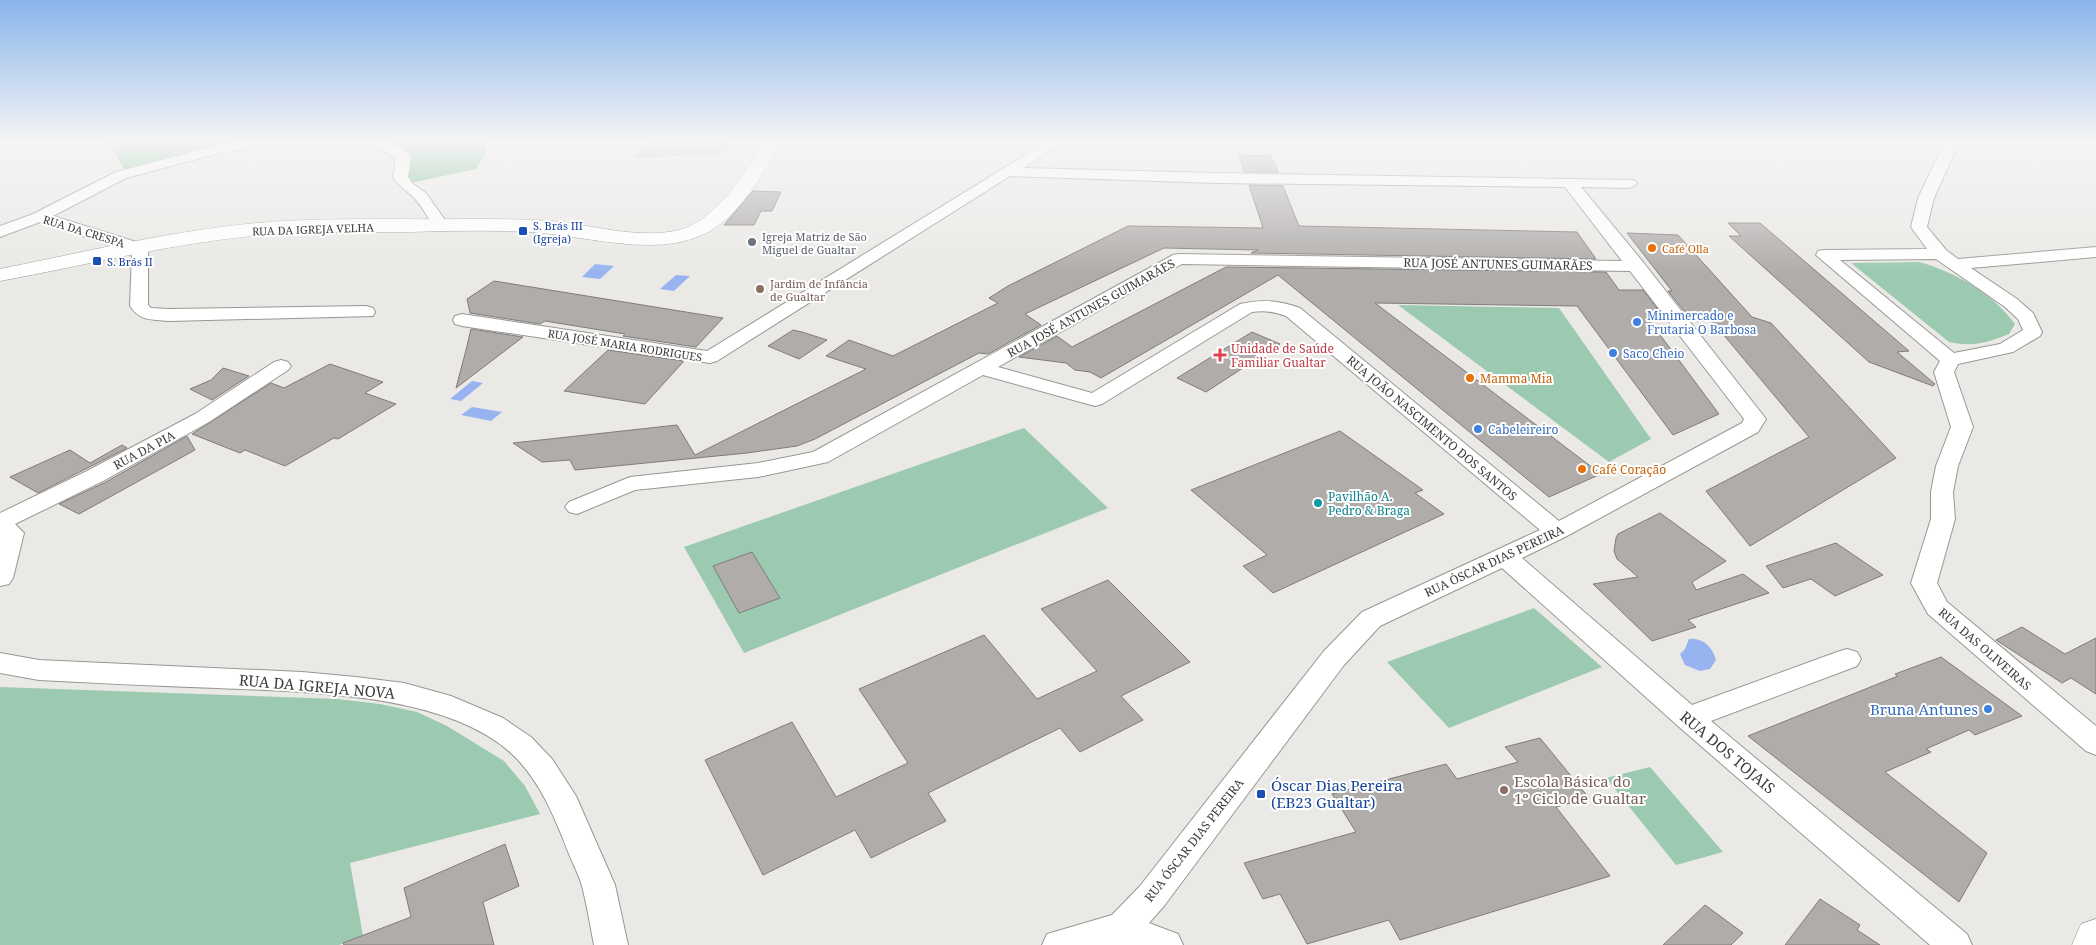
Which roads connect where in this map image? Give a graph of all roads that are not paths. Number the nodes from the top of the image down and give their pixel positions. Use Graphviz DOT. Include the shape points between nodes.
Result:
graph roads {
  1 [pos="102,185"];
  2 [pos="406,185"];
  3 [pos="744,185"];
  4 [pos="988,185"];
  5 [pos="1572,185"];
  6 [pos="1932,185"];
  7 [pos="40,217"];
  8 [pos="441,226"];
  9 [pos="0,232"];
  10 [pos="140,249"];
  11 [pos="2096,252"];
  12 [pos="1947,259"];
  13 [pos="1637,266"];
  14 [pos="0,275"];
  15 [pos="366,312"];
  16 [pos="462,320"];
  17 [pos="1950,360"];
  18 [pos="281,366"];
  19 [pos="982,369"];
  20 [pos="577,507"];
  21 [pos="0,524"];
  22 [pos="1557,532"];
  23 [pos="1504,556"];
  24 [pos="0,578"];
  25 [pos="1847,659"];
  26 [pos="0,663"];
  27 [pos="1688,718"];
  28 [pos="2096,743"];
  29 [pos="1122,928"];
  30 [pos="2096,938"];
  31 [pos="611,945"];
  32 [pos="1060,945"];
  33 [pos="1166,945"];
  34 [pos="1955,945"];
  35 [pos="2093,945"];
  1 -- 7 [label="street"];
  2 -- 8 [label="street" via="422,196"];
  3 -- 8 [label="street, RUA DA IGREJA VELHA" via="728,206 696,231 683,235 638,238 550,227"];
  4 -- 16 [label="street, RUA JOSÉ MARIA RODRIGUES" via="710,358"];
  5 -- 13 [label="street, RUA ÓSCAR DIAS PEREIRA"];
  6 -- 12 [label="street" via="1919,227"];
  7 -- 9 [label="street, RUA DA CRESPA"];
  7 -- 10 [label="street, RUA DA CRESPA"];
  8 -- 10 [label="street, RUA DA IGREJA VELHA" via="294,227"];
  10 -- 14 [label="street, RUA DA IGREJA VELHA"];
  10 -- 15 [label="street" via="139,306 145,313"];
  11 -- 12 [label="street"];
  12 -- 17 [label="street" via="2011,303 2026,317 2033,332 2006,348"];
  12 -- 17 [label="street" via="1824,255"];
  13 -- 19 [label="street, RUA JOSÉ ANTUNES GUIMARÃES" via="1179,259"];
  13 -- 22 [label="street, RUA ÓSCAR DIAS PEREIRA" via="1755,418 1750,426"];
  17 -- 28 [label="street, RUA DAS OLIVEIRAS" via="1944,372 1962,427 1948,466 1942,492 1943,519 1924,582 1937,608"];
  18 -- 21 [label="street, RUA DA PIA" via="202,418"];
  19 -- 20 [label="street, RUA JOSÉ ANTUNES GUIMARÃES" via="820,457 758,470 630,484"];
  19 -- 22 [label="street, RUA JOÃO NASCIMENTO DOS SANTOS" via="1095,400 1246,308 1279,307 1293,312"];
  21 -- 24 [label="street" via="12,533"];
  22 -- 23 [label="street, RUA ÓSCAR DIAS PEREIRA"];
  23 -- 27 [label="street, RUA DOS TOJAIS"];
  23 -- 29 [label="street, RUA ÓSCAR DIAS PEREIRA" via="1371,619 1334,658 1152,896"];
  25 -- 27 [label="street"];
  26 -- 31 [label="street, RUA DA IGREJA NOVA" via="39,670 356,687 404,694 450,707 493,726 521,745 541,768 565,805 598,885"];
  27 -- 34 [label="street, RUA DOS TOJAIS"];
  29 -- 32 [label="street"];
  29 -- 33 [label="street"];
  30 -- 35 [label="street"];
}
